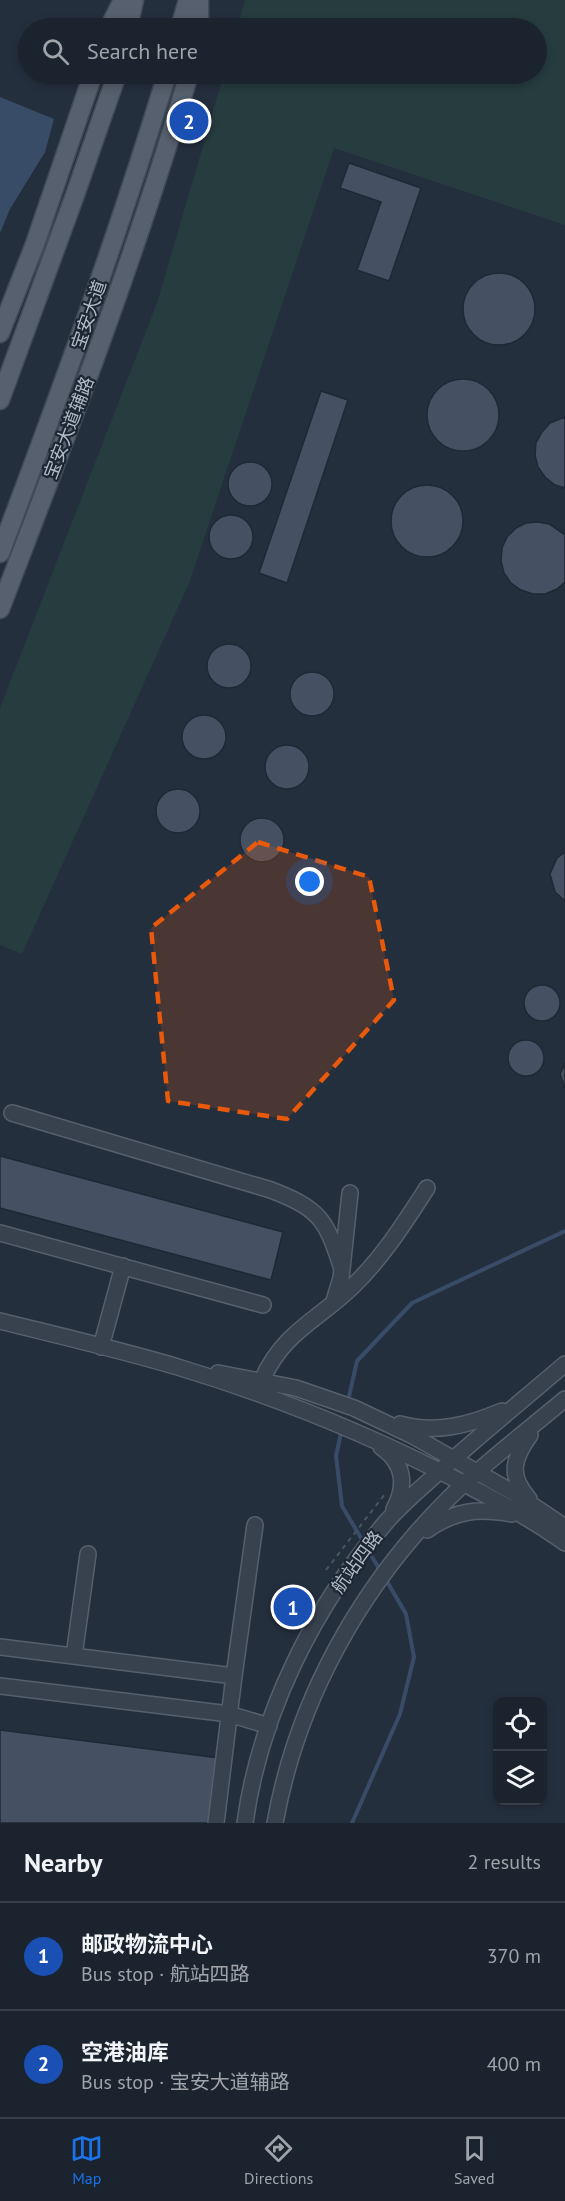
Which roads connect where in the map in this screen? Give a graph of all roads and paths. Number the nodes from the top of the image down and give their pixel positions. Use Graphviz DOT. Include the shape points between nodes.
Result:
graph roads {
  1 [pos="123,0"];
  2 [pos="134,0"];
  3 [pos="188,0"];
  4 [pos="199,0"];
  5 [pos="114,18"];
  6 [pos="130,18"];
  7 [pos="183,18"];
  8 [pos="199,18"];
  9 [pos="90,84"];
  10 [pos="114,84"];
  11 [pos="163,84"];
  12 [pos="186,84"];
  13 [pos="0,333"];
  14 [pos="0,400"];
  15 [pos="0,553"];
  16 [pos="0,609"];
  17 [pos="12,1113"];
  18 [pos="428,1188"];
  19 [pos="350,1193"];
  20 [pos="0,1233"];
  21 [pos="123,1266"];
  22 [pos="342,1269"];
  23 [pos="333,1304"];
  24 [pos="263,1305"];
  25 [pos="0,1321"];
  26 [pos="101,1347"];
  27 [pos="565,1364"];
  28 [pos="181,1368"];
  29 [pos="262,1380"];
  30 [pos="565,1398"];
  31 [pos="519,1404"];
  32 [pos="548,1413"];
  33 [pos="380,1419"];
  34 [pos="364,1434"];
  35 [pos="453,1459"];
  36 [pos="440,1471"];
  37 [pos="478,1473"];
  38 [pos="464,1484"];
  39 [pos="378,1503"];
  40 [pos="529,1511"];
  41 [pos="388,1521"];
  42 [pos="255,1526"];
  43 [pos="565,1527"];
  44 [pos="565,1543"];
  45 [pos="407,1544"];
  46 [pos="88,1554"];
  47 [pos="326,1570"];
  48 [pos="0,1647"];
  49 [pos="74,1656"];
  50 [pos="234,1676"];
  51 [pos="0,1686"];
  52 [pos="229,1714"];
  53 [pos="269,1726"];
  54 [pos="216,1823"];
  55 [pos="245,1823"];
  56 [pos="275,1823"];
  1 -- 5 [label="main road"];
  2 -- 6 [label="main road"];
  3 -- 7 [label="main road"];
  4 -- 8 [label="main road"];
  9 -- 13 [label="main road"];
  10 -- 14 [label="main road"];
  11 -- 15 [label="main road, 宝安大道" via="115,240"];
  12 -- 16 [label="main road, 宝安大道辅路" via="107,326"];
  17 -- 22 [label="street" via="297,1200 313,1210 324,1224"];
  18 -- 23 [label="street" via="381,1255"];
  19 -- 22 [label="street"];
  20 -- 21 [label="street"];
  21 -- 24 [label="street"];
  21 -- 26 [label="street"];
  22 -- 23 [label="street"];
  23 -- 29 [label="street" via="285,1342"];
  25 -- 26 [label="street"];
  26 -- 28 [label="street"];
  27 -- 31 [label="street, 航站四路"];
  28 -- 29 [label="street"];
  28 -- 34 [label="street"];
  29 -- 33 [label="street" via="323,1396"];
  30 -- 32 [label="street, 航站四路"];
  31 -- 33 [label="street" via="470,1424 436,1429"];
  31 -- 35 [label="street, 航站四路"];
  32 -- 37 [label="street, 航站四路"];
  32 -- 40 [label="street" via="516,1462 518,1486"];
  33 -- 35 [label="street"];
  34 -- 36 [label="street"];
  34 -- 41 [label="street" via="386,1450 400,1468 401,1495"];
  35 -- 36 [label="street, 航站四路"];
  35 -- 37 [label="street"];
  36 -- 38 [label="street"];
  36 -- 41 [label="street, 航站四路"];
  37 -- 38 [label="street, 航站四路"];
  37 -- 40 [label="street"];
  38 -- 40 [label="street"];
  38 -- 45 [label="street, 航站四路"];
  39 -- 47 [label="path"];
  40 -- 43 [label="street"];
  40 -- 44 [label="street"];
  40 -- 45 [label="street" via="465,1512 437,1523"];
  41 -- 53 [label="street, 航站四路" via="323,1610 292,1669"];
  42 -- 50 [label="street"];
  45 -- 56 [label="street, 航站四路" via="357,1611 337,1647 303,1721"];
  46 -- 49 [label="street"];
  48 -- 49 [label="street"];
  49 -- 50 [label="street"];
  50 -- 52 [label="street"];
  51 -- 52 [label="street"];
  52 -- 53 [label="street"];
  52 -- 54 [label="street"];
  53 -- 55 [label="street, 航站四路" via="256,1766"];
}
